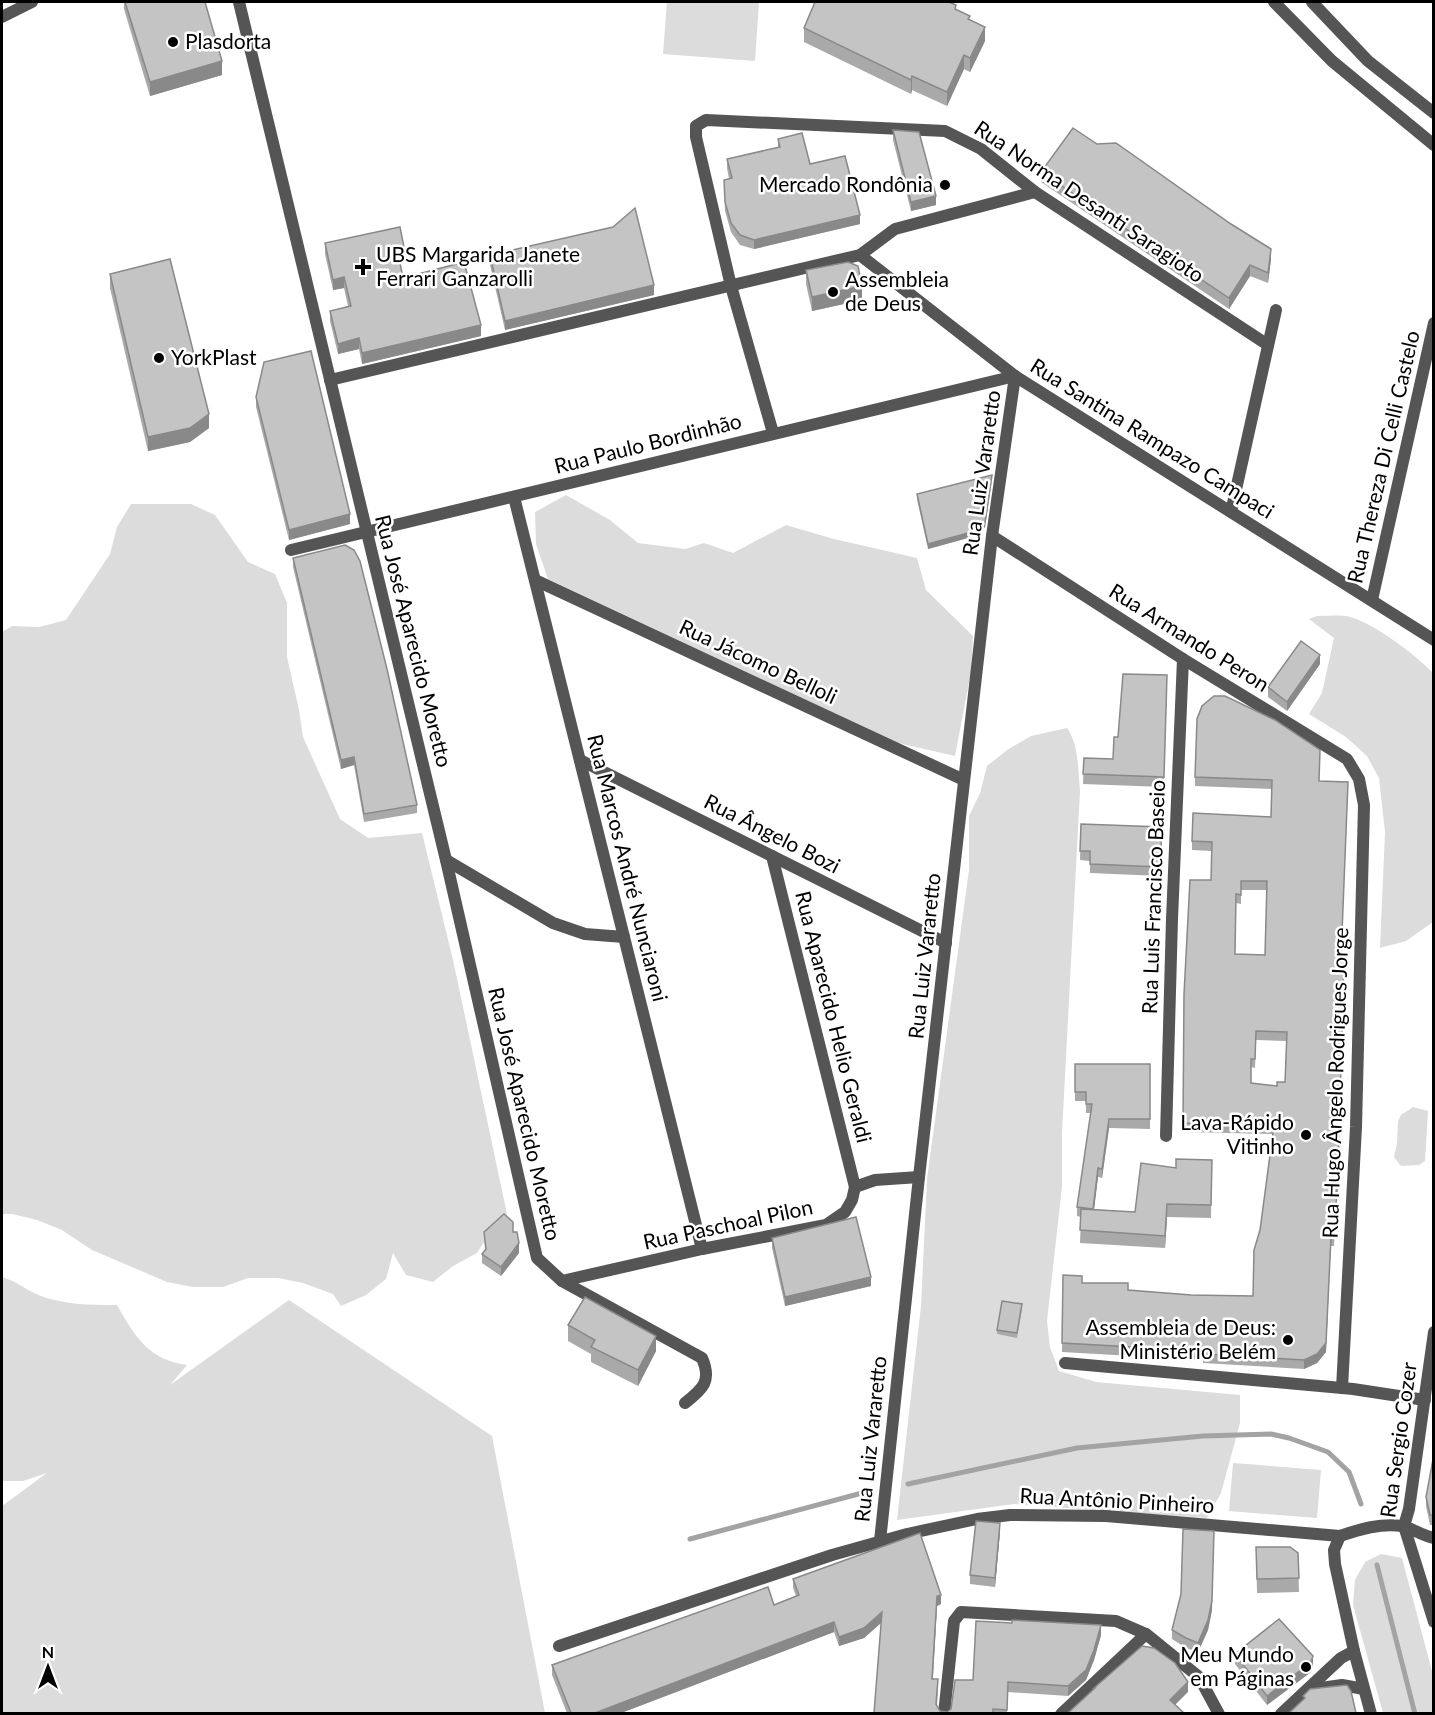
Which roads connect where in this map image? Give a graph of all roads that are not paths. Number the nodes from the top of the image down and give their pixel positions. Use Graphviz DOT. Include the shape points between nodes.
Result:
graph roads {
  1 [pos="2,2"];
  2 [pos="32,2"];
  3 [pos="239,2"];
  4 [pos="1274,2"];
  5 [pos="1312,2"];
  6 [pos="4,16"];
  7 [pos="1434,113"];
  8 [pos="1434,145"];
  9 [pos="1035,192"];
  10 [pos="860,255"];
  11 [pos="731,286"];
  12 [pos="1276,310"];
  13 [pos="1434,323"];
  14 [pos="1268,345"];
  15 [pos="1015,376"];
  16 [pos="330,380"];
  17 [pos="773,433"];
  18 [pos="514,497"];
  19 [pos="1231,512"];
  20 [pos="367,533"];
  21 [pos="992,536"];
  22 [pos="291,550"];
  23 [pos="535,580"];
  24 [pos="1372,600"];
  25 [pos="1434,640"];
  26 [pos="1183,659"];
  27 [pos="580,760"];
  28 [pos="1359,779"];
  29 [pos="964,780"];
  30 [pos="772,856"];
  31 [pos="446,860"];
  32 [pos="624,937"];
  33 [pos="946,943"];
  34 [pos="1166,1136"];
  35 [pos="919,1177"];
  36 [pos="855,1187"];
  37 [pos="702,1249"];
  38 [pos="562,1281"];
  39 [pos="1434,1332"];
  40 [pos="1065,1362"];
  41 [pos="1431,1374"];
  42 [pos="1342,1388"];
  43 [pos="1425,1400"];
  44 [pos="685,1403"];
  45 [pos="1404,1526"];
  46 [pos="1340,1536"];
  47 [pos="1434,1538"];
  48 [pos="880,1541"];
  49 [pos="1434,1622"];
  50 [pos="1146,1634"];
  51 [pos="559,1646"];
  52 [pos="1354,1651"];
  53 [pos="1364,1689"];
  54 [pos="1306,1690"];
  55 [pos="944,1713"];
  56 [pos="1061,1713"];
  57 [pos="1219,1713"];
  58 [pos="1281,1713"];
  59 [pos="1371,1713"];
  1 -- 6 [label="street"];
  2 -- 6 [label="street"];
  3 -- 16 [label="street, Rua José Aparecido Moretto"];
  4 -- 8 [label="street" via="1332,61"];
  5 -- 7 [label="street" via="1368,61"];
  9 -- 10 [label="street" via="895,229"];
  9 -- 11 [label="street, Rua Norma Desanti Saragioto" via="981,149 945,131 706,120 696,126 696,137"];
  9 -- 14 [label="street, Rua Norma Desanti Saragioto"];
  10 -- 11 [label="street"];
  10 -- 15 [label="street, Rua Santina Rampazo Campaci"];
  11 -- 16 [label="street"];
  11 -- 17 [label="street"];
  12 -- 14 [label="street"];
  13 -- 24 [label="street, Rua Thereza Di Celli Castelo"];
  14 -- 19 [label="street"];
  15 -- 17 [label="street, Rua Paulo Bordinhão"];
  15 -- 19 [label="street, Rua Santina Rampazo Campaci"];
  15 -- 21 [label="street, Rua Luiz Vararetto"];
  16 -- 20 [label="street, Rua José Aparecido Moretto"];
  17 -- 18 [label="street, Rua Paulo Bordinhão"];
  18 -- 20 [label="street, Rua Paulo Bordinhão"];
  18 -- 23 [label="street, Rua Marcos André Nunciaroni"];
  19 -- 24 [label="street, Rua Santina Rampazo Campaci"];
  20 -- 22 [label="street, Rua Paulo Bordinhão"];
  20 -- 31 [label="street, Rua José Aparecido Moretto"];
  21 -- 26 [label="street, Rua Armando Peron"];
  21 -- 29 [label="street, Rua Luiz Vararetto"];
  23 -- 27 [label="street, Rua Marcos André Nunciaroni"];
  23 -- 29 [label="street, Rua Jácomo Belloli"];
  24 -- 25 [label="street, Rua Santina Rampazo Campaci"];
  26 -- 28 [label="street, Rua Armando Peron" via="1347,759"];
  26 -- 34 [label="street, Rua Luis Francisco Baseio"];
  27 -- 30 [label="street, Rua Ângelo Bozi"];
  27 -- 32 [label="street, Rua Marcos André Nunciaroni"];
  28 -- 42 [label="street, Rua Hugo Ângelo Rodrigues Jorge" via="1364,805 1356,1127"];
  29 -- 33 [label="street, Rua Luiz Vararetto"];
  30 -- 33 [label="street, Rua Ângelo Bozi"];
  30 -- 36 [label="street, Rua Aparecido Helio Geraldi"];
  31 -- 32 [label="street" via="553,923 585,934"];
  31 -- 38 [label="street, Rua José Aparecido Moretto" via="537,1258"];
  32 -- 37 [label="street, Rua Marcos André Nunciaroni"];
  33 -- 35 [label="street, Rua Luiz Vararetto"];
  35 -- 36 [label="street" via="875,1180"];
  35 -- 48 [label="street, Rua Luiz Vararetto"];
  36 -- 37 [label="street, Rua Paschoal Pilon" via="845,1212 826,1225"];
  37 -- 38 [label="street, Rua Paschoal Pilon"];
  38 -- 44 [label="street, Rua José Aparecido Moretto" via="702,1358 706,1381"];
  39 -- 41 [label="street, Rua Sergio Cozer"];
  40 -- 42 [label="street"];
  41 -- 43 [label="street, Rua Sergio Cozer"];
  42 -- 43 [label="street"];
  43 -- 45 [label="street, Rua Sergio Cozer"];
  45 -- 46 [label="street, Rua Antônio Pinheiro" via="1370,1527"];
  45 -- 47 [label="street"];
  45 -- 49 [label="street, Rua Sergio Cozer"];
  46 -- 48 [label="street, Rua Antônio Pinheiro" via="1106,1516 1010,1515"];
  46 -- 52 [label="street" via="1334,1550 1335,1564"];
  48 -- 51 [label="street, Rua Antônio Pinheiro"];
  50 -- 55 [label="street" via="1116,1621 961,1612 954,1621"];
  50 -- 56 [label="street"];
  50 -- 57 [label="street" via="1199,1677"];
  52 -- 53 [label="street"];
  52 -- 54 [label="street"];
  53 -- 54 [label="street" via="1342,1685"];
  53 -- 59 [label="street"];
  54 -- 58 [label="street"];
}
